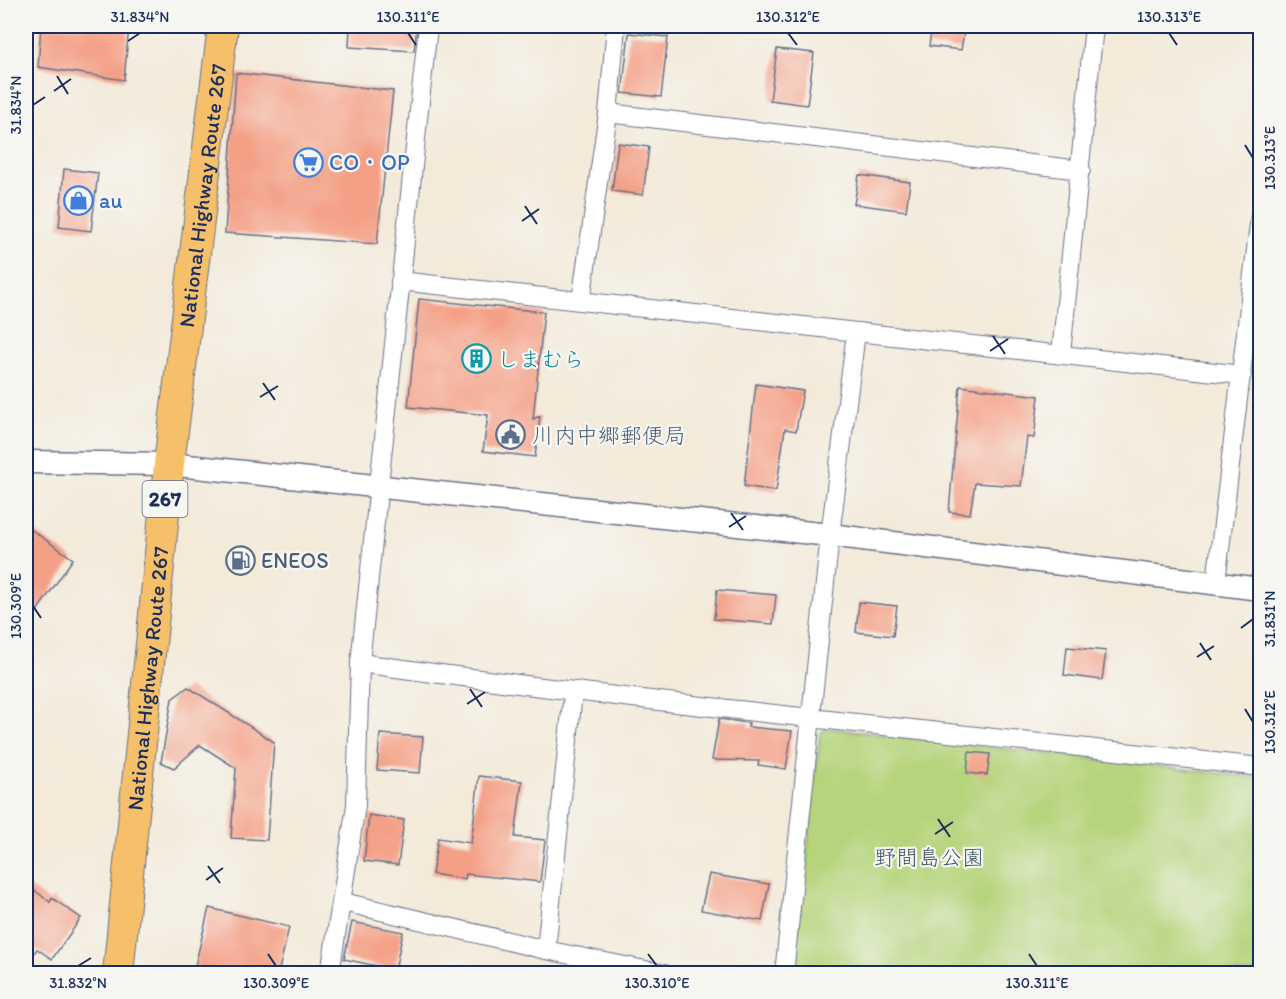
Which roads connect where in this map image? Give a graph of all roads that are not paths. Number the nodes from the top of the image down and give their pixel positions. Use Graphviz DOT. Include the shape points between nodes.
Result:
graph roads {
  1 [pos="223,26"];
  2 [pos="428,26"];
  3 [pos="616,26"];
  4 [pos="1094,26"];
  5 [pos="608,113"];
  6 [pos="1081,170"];
  7 [pos="1260,216"];
  8 [pos="400,281"];
  9 [pos="581,301"];
  10 [pos="856,333"];
  11 [pos="1061,354"];
  12 [pos="1242,375"];
  13 [pos="26,462"];
  14 [pos="169,464"];
  15 [pos="377,488"];
  16 [pos="830,535"];
  17 [pos="1216,582"];
  18 [pos="1260,590"];
  19 [pos="360,663"];
  20 [pos="573,693"];
  21 [pos="812,716"];
  22 [pos="1260,767"];
  23 [pos="343,902"];
  24 [pos="546,950"];
  25 [pos="118,974"];
  26 [pos="330,974"];
  27 [pos="665,974"];
  28 [pos="784,974"];
  1 -- 14 [label="highway, National Highway Route 267 / 267"];
  2 -- 8 [label="street"];
  3 -- 5 [label="street"];
  4 -- 6 [label="street"];
  5 -- 6 [label="street"];
  5 -- 9 [label="street"];
  6 -- 11 [label="street"];
  7 -- 12 [label="street"];
  8 -- 9 [label="street"];
  8 -- 15 [label="street"];
  9 -- 10 [label="street"];
  10 -- 11 [label="street"];
  10 -- 16 [label="street"];
  11 -- 12 [label="street"];
  12 -- 17 [label="street"];
  13 -- 14 [label="street"];
  14 -- 15 [label="street"];
  14 -- 25 [label="highway, National Highway Route 267 / 267"];
  15 -- 16 [label="street"];
  15 -- 19 [label="street"];
  16 -- 17 [label="street"];
  16 -- 21 [label="street"];
  17 -- 18 [label="street"];
  19 -- 20 [label="street"];
  19 -- 23 [label="street" via="356,805"];
  20 -- 21 [label="street"];
  20 -- 24 [label="street"];
  21 -- 22 [label="street"];
  21 -- 28 [label="street"];
  23 -- 24 [label="street"];
  23 -- 26 [label="street"];
  24 -- 27 [label="street"];
}
